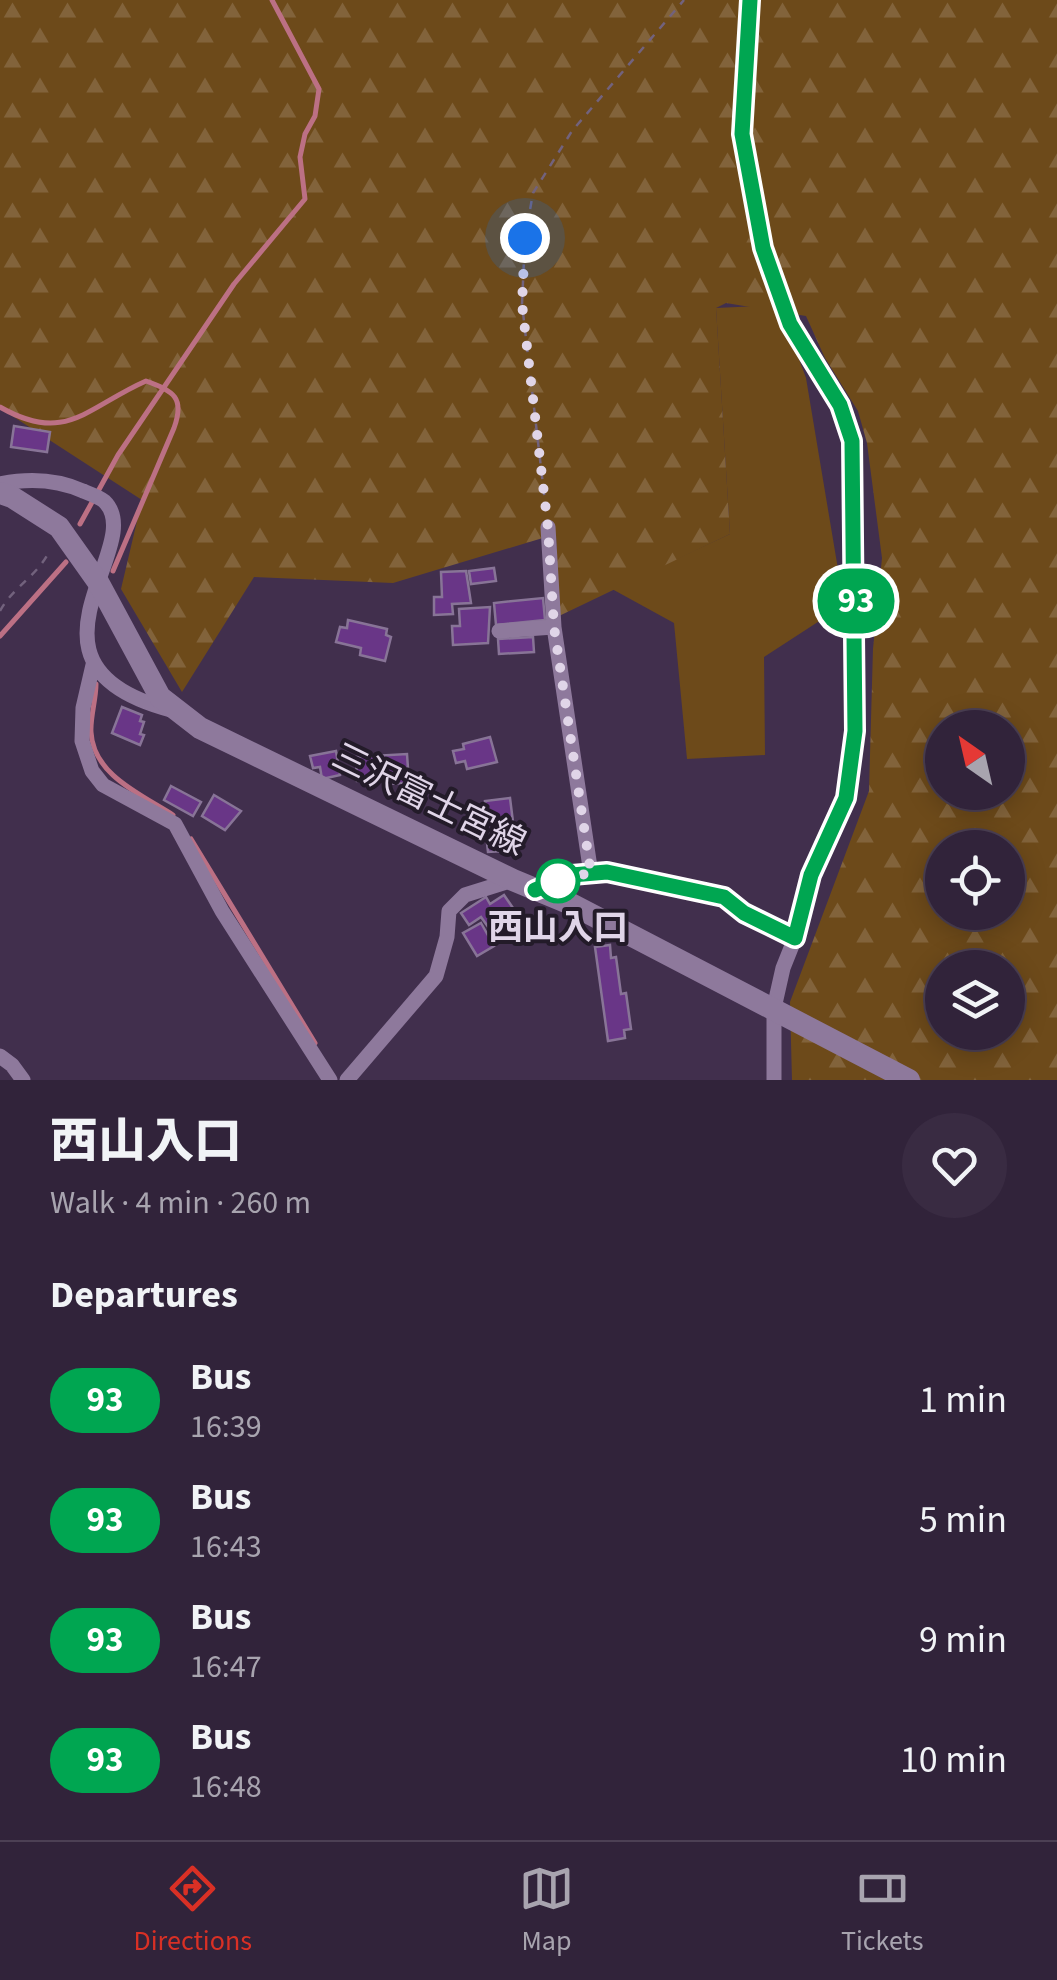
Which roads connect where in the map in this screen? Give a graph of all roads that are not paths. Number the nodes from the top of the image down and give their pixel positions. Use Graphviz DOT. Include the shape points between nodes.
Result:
graph roads {
  1 [pos="750,0"];
  2 [pos="0,484"];
  3 [pos="0,493"];
  4 [pos="548,528"];
  5 [pos="98,582"];
  6 [pos="554,627"];
  7 [pos="499,631"];
  8 [pos="93,666"];
  9 [pos="174,711"];
  10 [pos="591,874"];
  11 [pos="513,880"];
  12 [pos="535,890"];
  13 [pos="795,938"];
  14 [pos="774,1008"];
  15 [pos="0,1056"];
  16 [pos="348,1076"];
  17 [pos="22,1080"];
  18 [pos="330,1080"];
  19 [pos="774,1080"];
  20 [pos="910,1080"];
  1 -- 13 [label="street" via="742,134 763,248 790,324 840,405 852,441 855,731 846,798 811,875"];
  2 -- 5 [label="street" via="46,480 104,500 114,518"];
  3 -- 5 [label="main road, 三沢富士宮線" via="60,527"];
  4 -- 6 [label="street"];
  5 -- 8 [label="street" via="86,630"];
  5 -- 9 [label="main road, 三沢富士宮線" via="160,698"];
  6 -- 7 [label="street"];
  6 -- 10 [label="street"];
  8 -- 9 [label="street" via="149,704"];
  8 -- 18 [label="street" via="82,741 92,771 103,785 175,824"];
  9 -- 11 [label="main road, 三沢富士宮線"];
  10 -- 12 [label="street"];
  10 -- 13 [label="street" via="724,897"];
  11 -- 12 [label="main road, 三沢富士宮線"];
  11 -- 16 [label="street" via="466,895 449,911 436,976"];
  12 -- 14 [label="main road, 三沢富士宮線"];
  13 -- 14 [label="street"];
  14 -- 19 [label="street"];
  14 -- 20 [label="main road, 三沢富士宮線"];
  15 -- 17 [label="street"];
}
